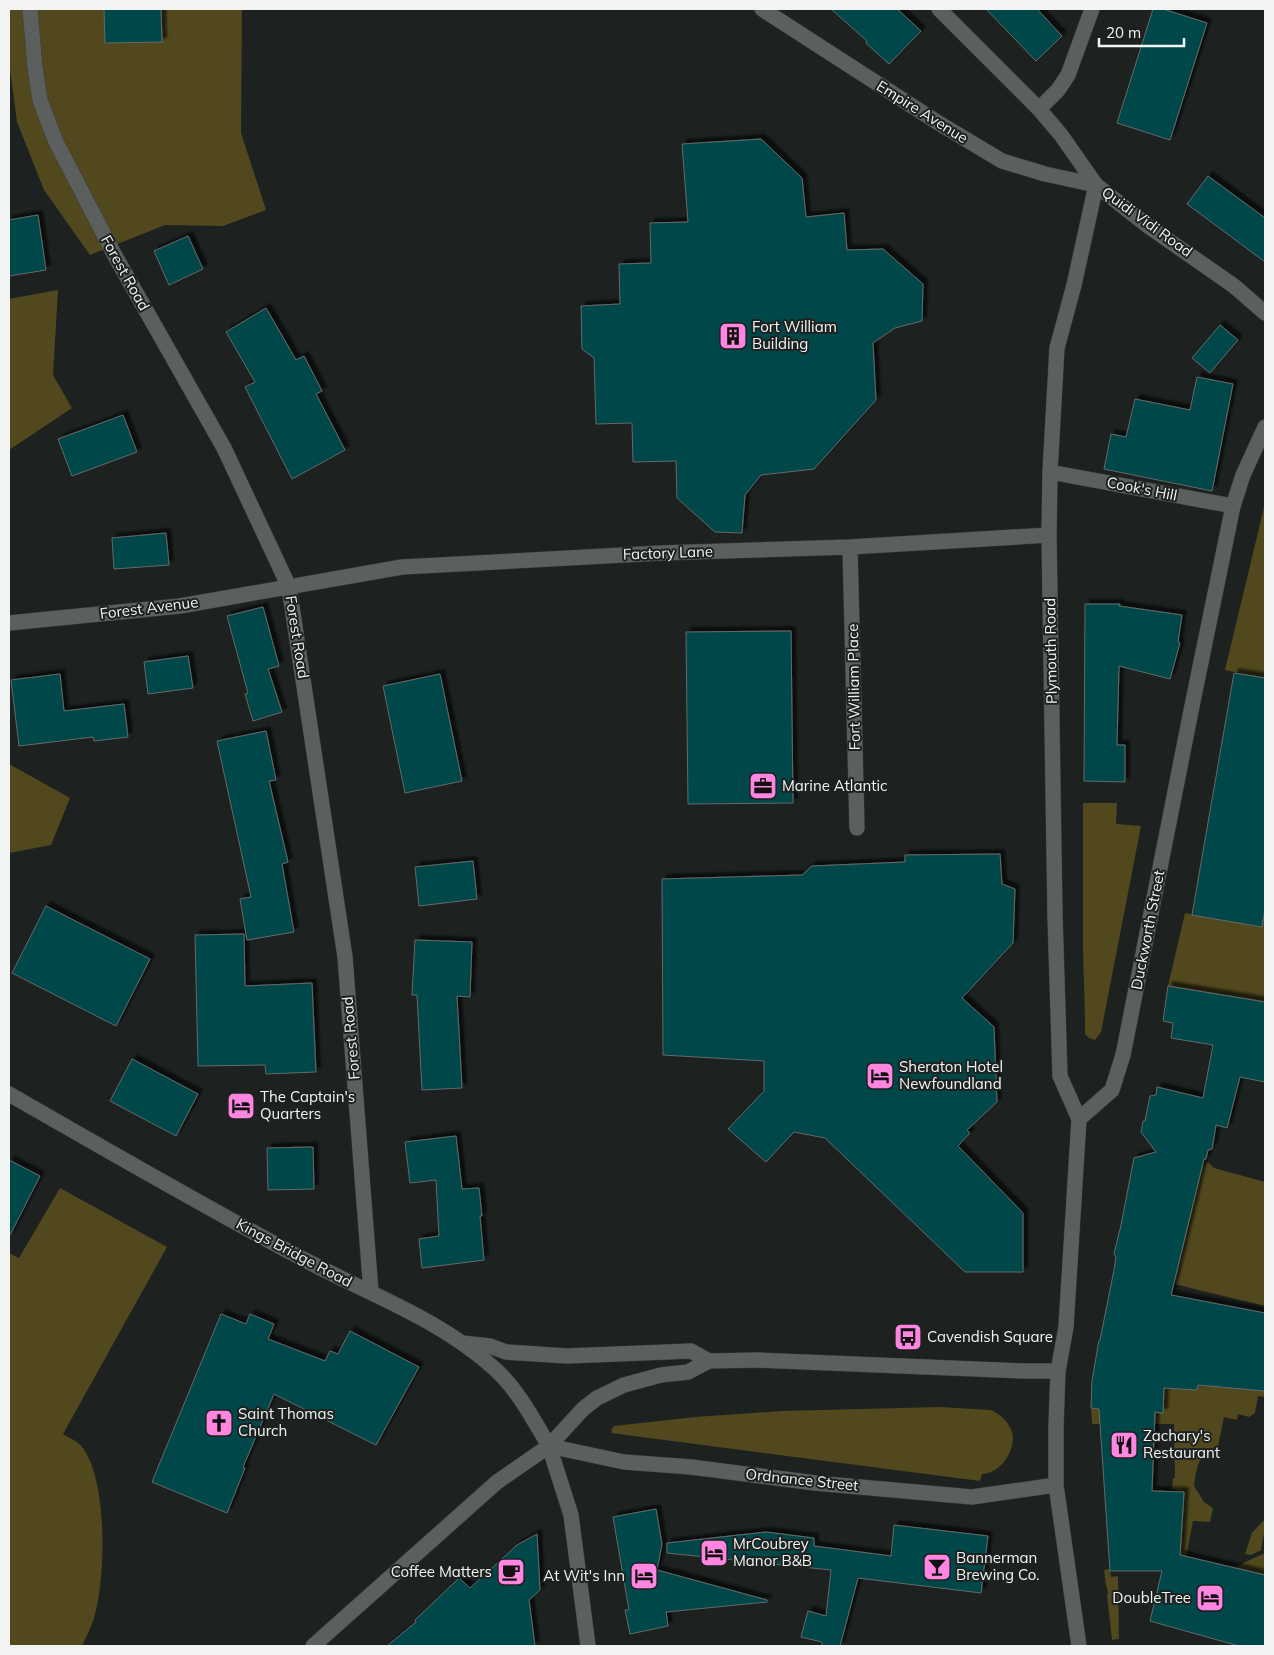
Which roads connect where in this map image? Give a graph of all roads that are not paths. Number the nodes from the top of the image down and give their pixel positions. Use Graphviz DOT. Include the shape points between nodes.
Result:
graph roads {
  1 [pos="30,9"];
  2 [pos="762,9"];
  3 [pos="939,9"];
  4 [pos="1092,9"];
  5 [pos="1039,109"];
  6 [pos="1096,185"];
  7 [pos="1265,313"];
  8 [pos="1265,429"];
  9 [pos="1050,472"];
  10 [pos="1233,506"];
  11 [pos="1049,535"];
  12 [pos="850,547"];
  13 [pos="289,587"];
  14 [pos="9,623"];
  15 [pos="857,828"];
  16 [pos="9,1094"];
  17 [pos="1079,1118"];
  18 [pos="371,1292"];
  19 [pos="462,1343"];
  20 [pos="708,1361"];
  21 [pos="1058,1371"];
  22 [pos="549,1446"];
  23 [pos="1056,1485"];
  24 [pos="313,1646"];
  25 [pos="588,1646"];
  26 [pos="1079,1646"];
  1 -- 13 [label="street, Forest Road" via="40,100 55,140 114,254 224,448"];
  2 -- 6 [label="street, Empire Avenue" via="1002,161"];
  3 -- 5 [label="street, Quidi Vidi Road"];
  4 -- 5 [label="street" via="1068,75"];
  5 -- 6 [label="street, Quidi Vidi Road"];
  6 -- 7 [label="street, Quidi Vidi Road" via="1234,286"];
  6 -- 9 [label="street, Plymouth Road" via="1057,348"];
  8 -- 10 [label="street, Duckworth Street"];
  9 -- 10 [label="street, Cook's Hill"];
  9 -- 11 [label="street, Plymouth Road"];
  10 -- 17 [label="street, Duckworth Street" via="1123,1055 1112,1090"];
  11 -- 12 [label="street, Factory Lane"];
  11 -- 17 [label="street, Plymouth Road" via="1059,1058 1060,1076"];
  12 -- 13 [label="street, Factory Lane" via="451,563 402,567"];
  12 -- 15 [label="street, Fort William Place"];
  13 -- 14 [label="street, Forest Avenue" via="180,606"];
  13 -- 18 [label="street, Forest Road" via="345,957"];
  16 -- 18 [label="street, Kings Bridge Road" via="243,1227"];
  17 -- 21 [label="street" via="1066,1327"];
  18 -- 19 [label="street, Kings Bridge Road"];
  19 -- 20 [label="street" via="537,1355 691,1351"];
  19 -- 22 [label="street, Kings Bridge Road" via="495,1369 516,1393"];
  20 -- 21 [label="street"];
  20 -- 22 [label="street" via="688,1372 624,1385 597,1398"];
  21 -- 23 [label="street"];
  22 -- 23 [label="street, Ordnance Street" via="624,1462 972,1497"];
  22 -- 24 [label="street" via="497,1482"];
  22 -- 25 [label="street, Kings Bridge Road" via="571,1515"];
  23 -- 26 [label="street"];
}
